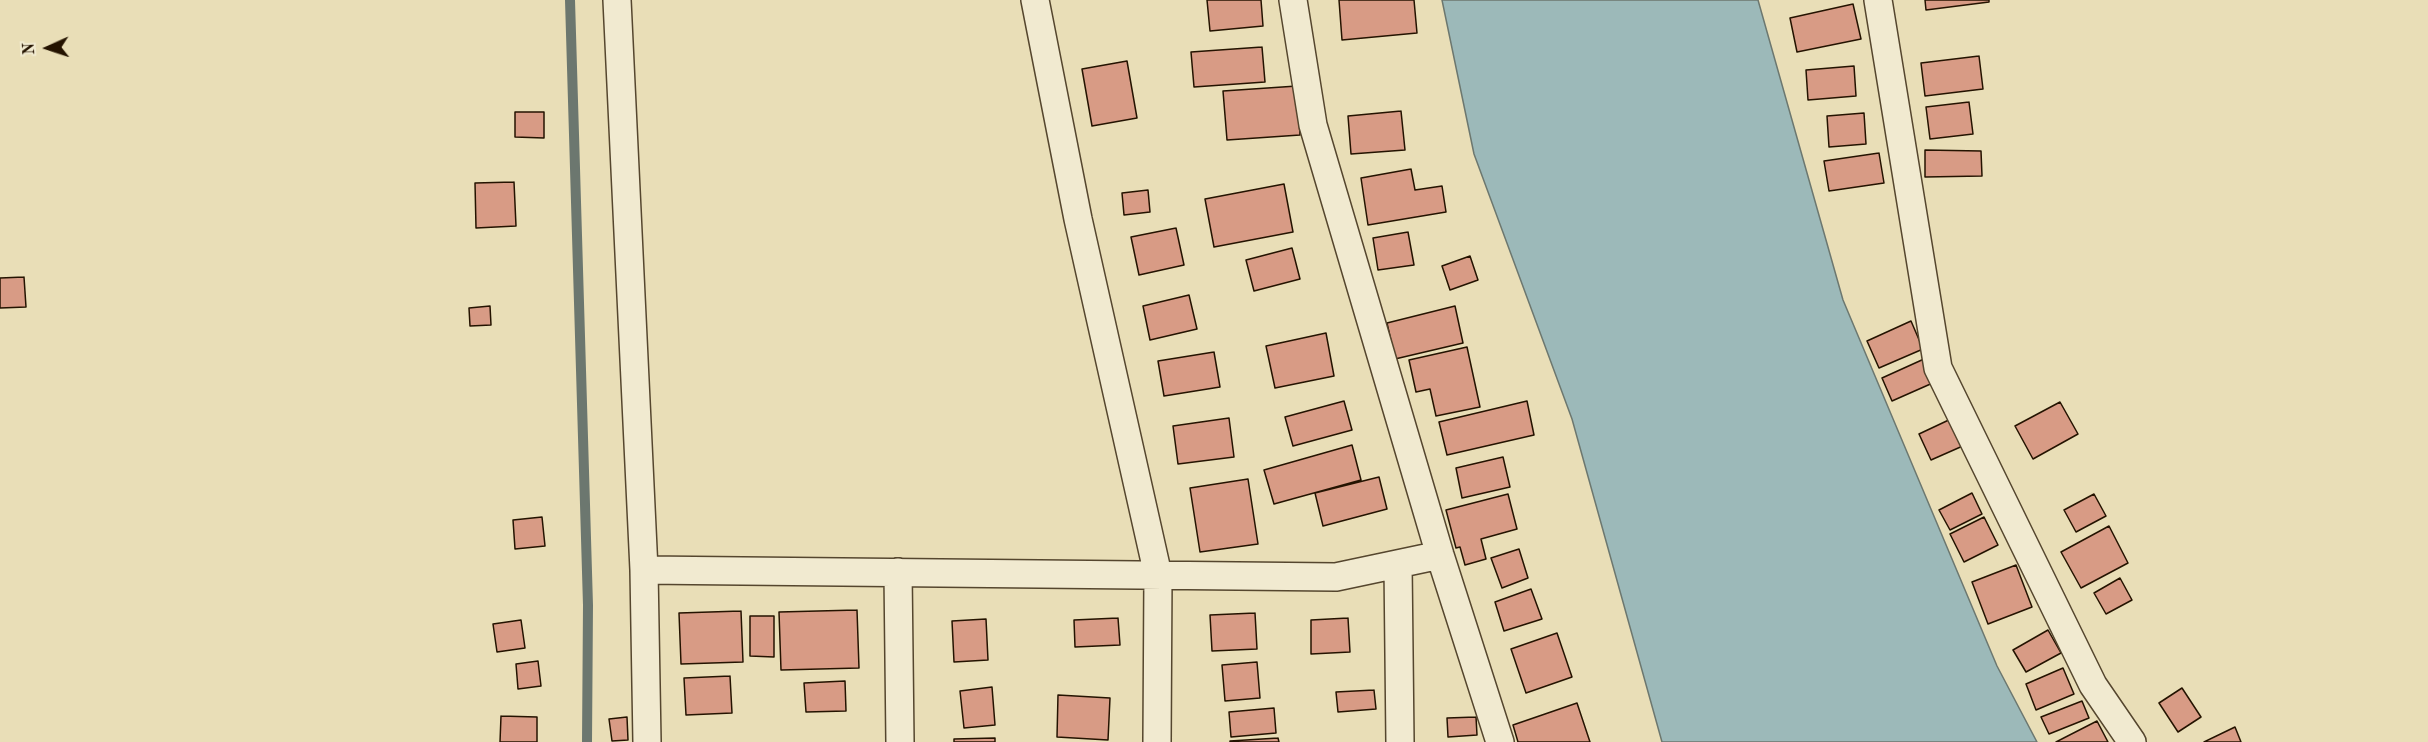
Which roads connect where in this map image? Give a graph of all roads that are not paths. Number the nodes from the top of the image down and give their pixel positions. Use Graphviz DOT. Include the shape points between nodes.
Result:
graph roads {
  1 [pos="616,0"];
  2 [pos="1035,0"];
  3 [pos="1293,0"];
  4 [pos="1878,0"];
  5 [pos="1440,555"];
  6 [pos="1398,564"];
  7 [pos="645,570"];
  8 [pos="898,572"];
  9 [pos="1158,575"];
  10 [pos="647,742"];
  11 [pos="900,742"];
  12 [pos="1157,742"];
  13 [pos="1400,742"];
  14 [pos="1500,742"];
  15 [pos="2132,742"];
  1 -- 7 [label="street"];
  2 -- 9 [label="street" via="1078,219"];
  3 -- 5 [label="street" via="1313,125"];
  4 -- 15 [label="street" via="1938,368 2093,685"];
  5 -- 6 [label="street"];
  5 -- 14 [label="street"];
  6 -- 9 [label="street" via="1336,577"];
  6 -- 13 [label="street"];
  7 -- 8 [label="street"];
  7 -- 10 [label="street"];
  8 -- 9 [label="street"];
  8 -- 11 [label="street"];
  9 -- 12 [label="street"];
}
